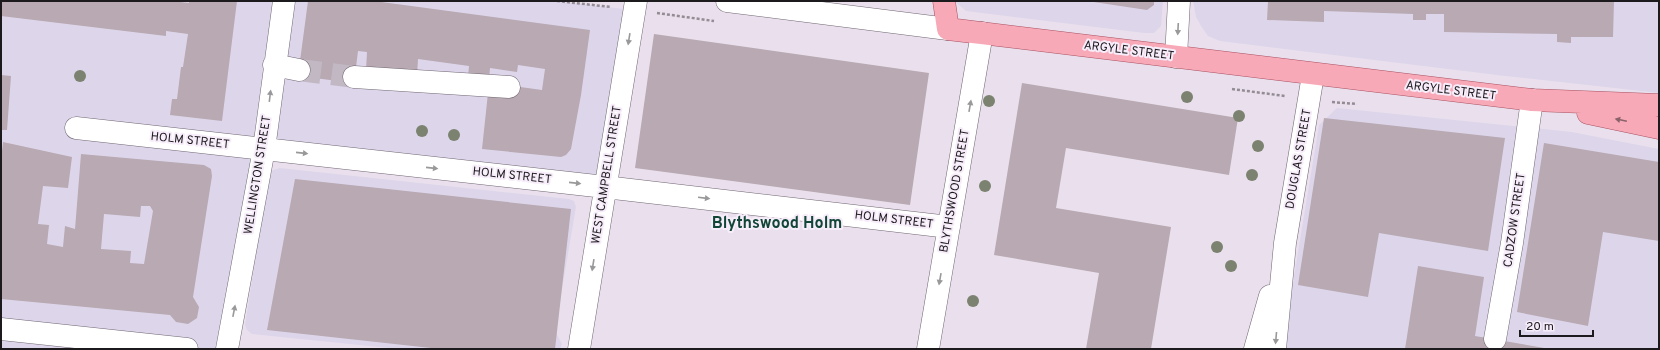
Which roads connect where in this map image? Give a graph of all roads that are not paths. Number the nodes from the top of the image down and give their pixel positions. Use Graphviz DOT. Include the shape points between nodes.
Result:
graph roads {
  1 [pos="284,1"];
  2 [pos="636,1"];
  3 [pos="727,1"];
  4 [pos="944,1"];
  5 [pos="1179,1"];
  6 [pos="948,29"];
  7 [pos="982,33"];
  8 [pos="1176,57"];
  9 [pos="274,65"];
  10 [pos="299,70"];
  11 [pos="1313,75"];
  12 [pos="354,77"];
  13 [pos="508,87"];
  14 [pos="1532,100"];
  15 [pos="1659,105"];
  16 [pos="76,128"];
  17 [pos="1659,128"];
  18 [pos="264,149"];
  19 [pos="605,187"];
  20 [pos="949,227"];
  21 [pos="1285,243"];
  22 [pos="1,329"];
  23 [pos="1495,339"];
  24 [pos="187,349"];
  25 [pos="227,349"];
  26 [pos="579,349"];
  27 [pos="928,349"];
  28 [pos="1255,349"];
  29 [pos="1275,349"];
  1 -- 9 [label="street, WELLINGTON STREET"];
  2 -- 19 [label="street, WEST CAMPBELL STREET, one-way"];
  3 -- 6 [label="street, ARGYLE STREET"];
  4 -- 6 [label="main road"];
  5 -- 8 [label="street, one-way"];
  6 -- 7 [label="main road, ARGYLE STREET"];
  7 -- 8 [label="main road, ARGYLE STREET"];
  20 -- 7 [label="street, BLYTHSWOOD STREET, one-way"];
  8 -- 11 [label="main road, ARGYLE STREET"];
  9 -- 10 [label="street"];
  18 -- 9 [label="street, WELLINGTON STREET, one-way"];
  11 -- 14 [label="main road, ARGYLE STREET"];
  11 -- 21 [label="street, DOUGLAS STREET"];
  12 -- 13 [label="street"];
  14 -- 15 [label="main road, ARGYLE STREET"];
  17 -- 14 [label="main road, ARGYLE STREET, one-way"];
  14 -- 23 [label="street, CADZOW STREET" via="1512,244"];
  16 -- 18 [label="street, HOLM STREET"];
  18 -- 19 [label="street, HOLM STREET, one-way"];
  25 -- 18 [label="street, WELLINGTON STREET, one-way"];
  19 -- 20 [label="street, HOLM STREET, one-way"];
  19 -- 26 [label="street, WEST CAMPBELL STREET, one-way"];
  20 -- 27 [label="street, BLYTHSWOOD STREET, one-way"];
  21 -- 28 [label="street, DOUGLAS STREET"];
  21 -- 29 [label="street, DOUGLAS STREET, one-way"];
  22 -- 24 [label="street"];
}
